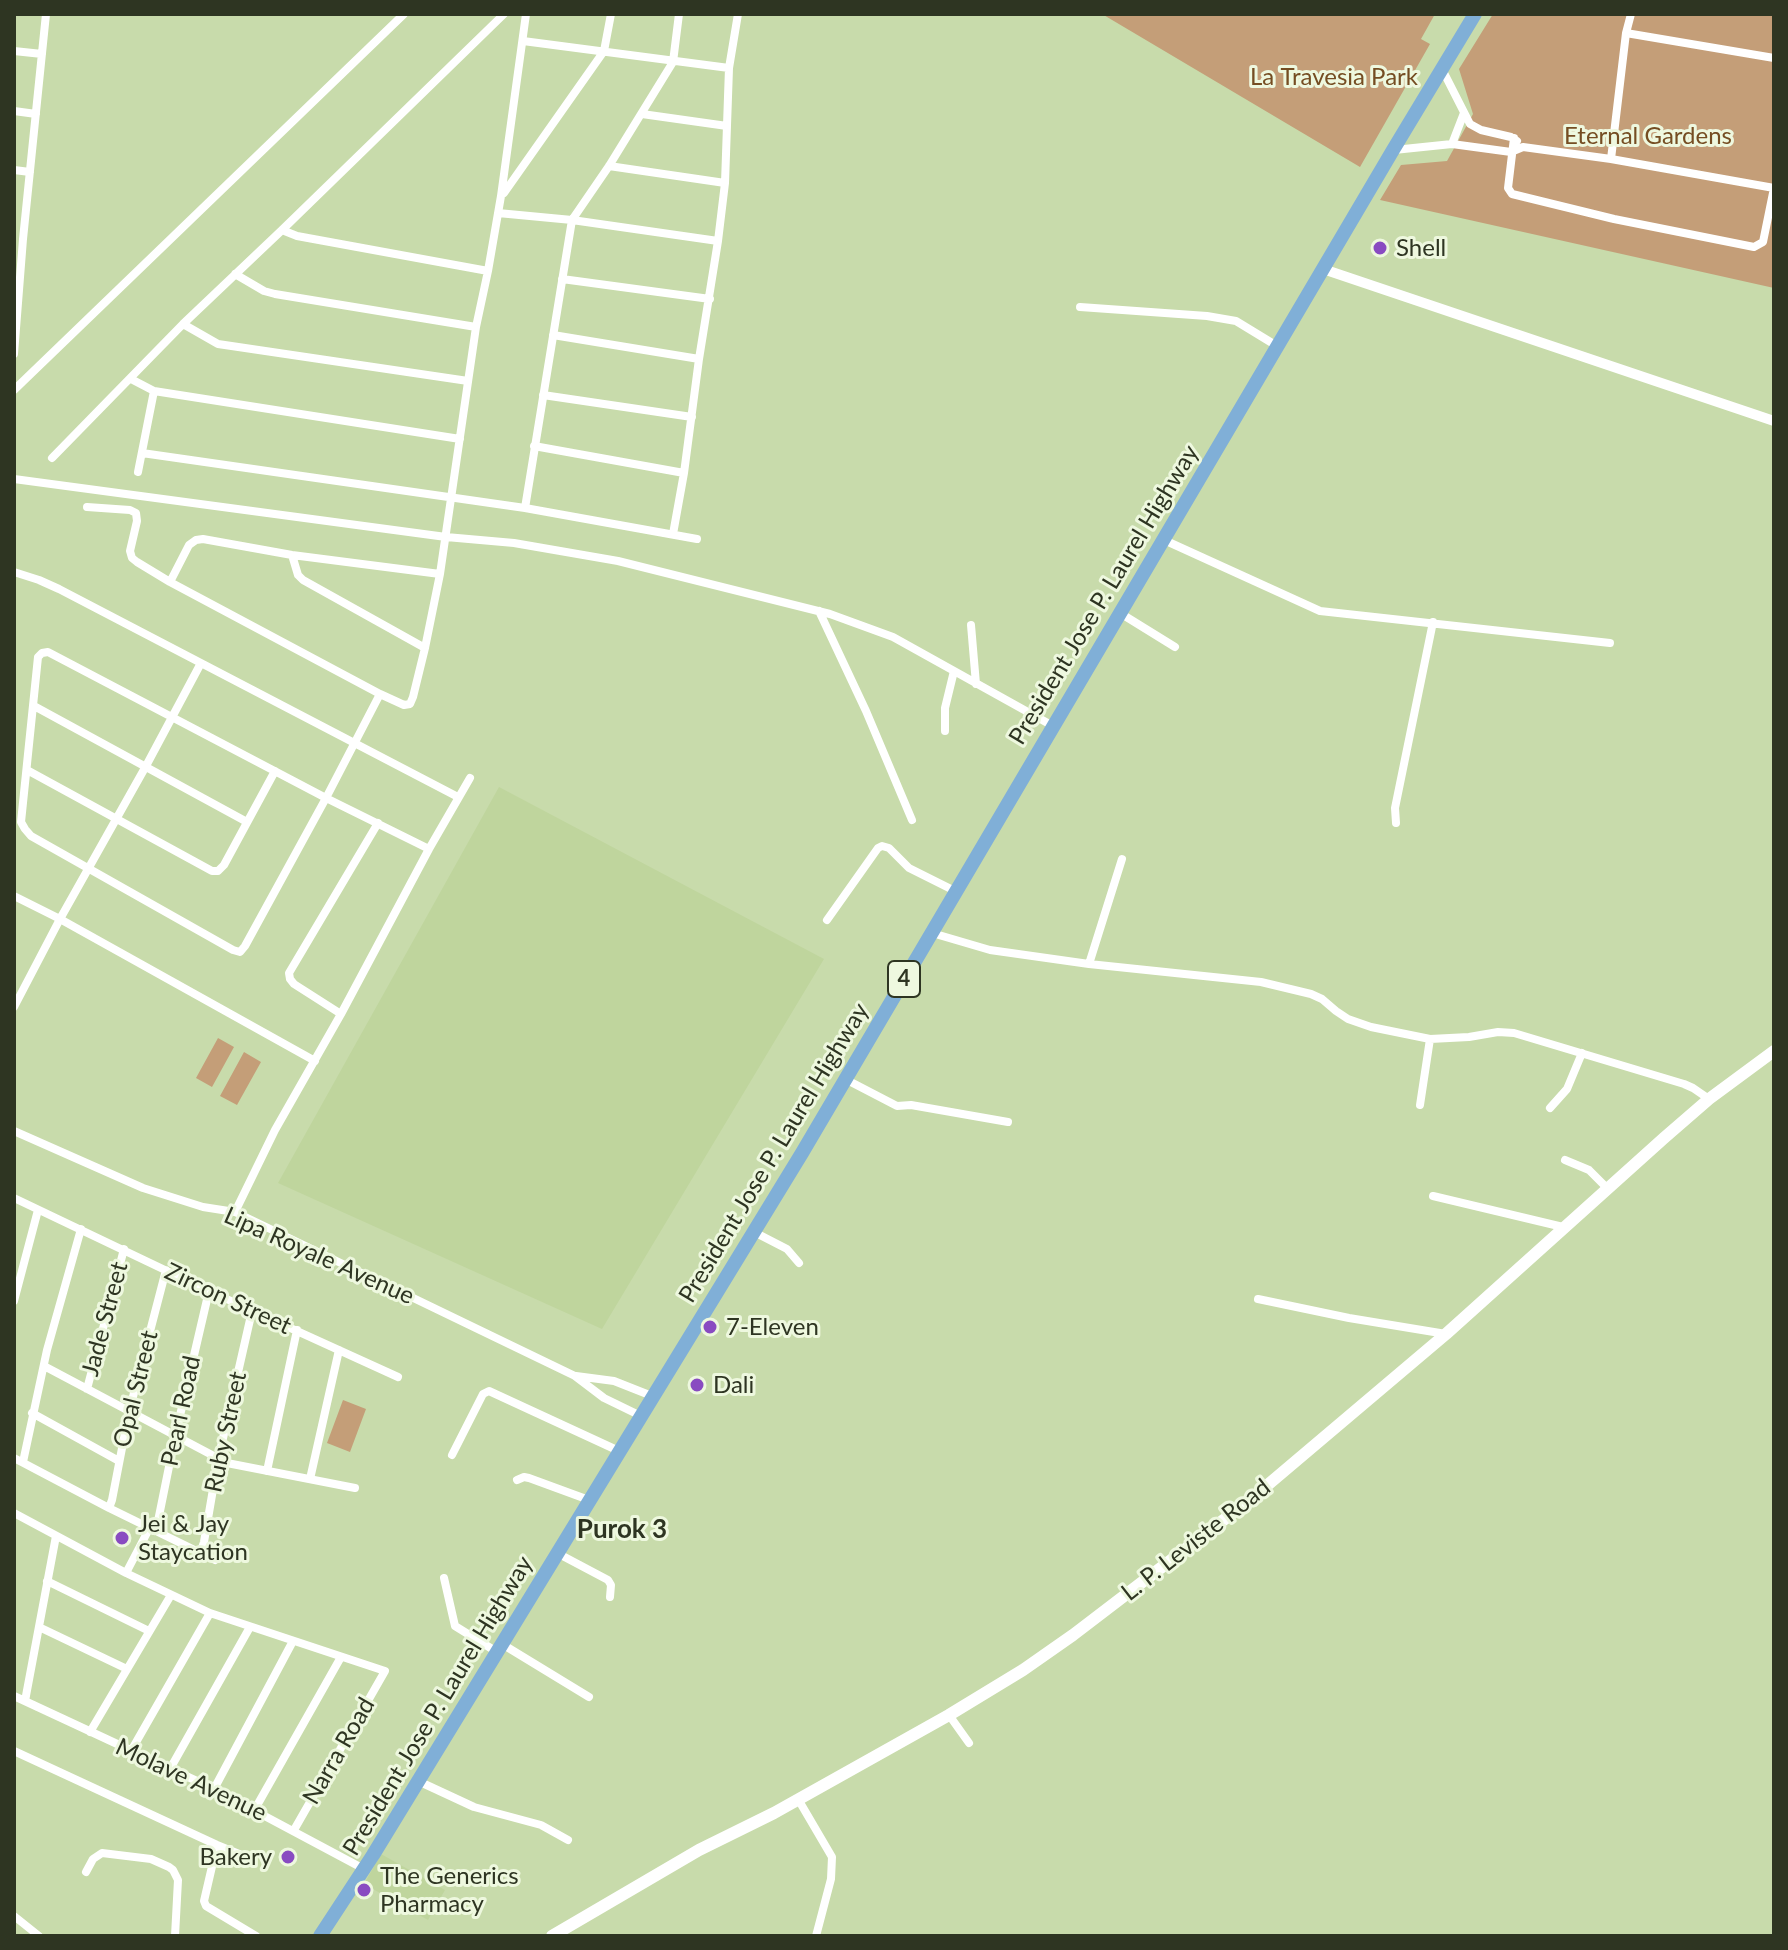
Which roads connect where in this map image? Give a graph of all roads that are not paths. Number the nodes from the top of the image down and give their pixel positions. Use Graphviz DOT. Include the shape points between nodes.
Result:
graph roads {
  1 [pos="46,14"];
  2 [pos="404,14"];
  3 [pos="504,14"];
  4 [pos="526,14"];
  5 [pos="611,14"];
  6 [pos="679,14"];
  7 [pos="738,14"];
  8 [pos="1475,14"];
  9 [pos="1631,14"];
  10 [pos="1626,33"];
  11 [pos="523,41"];
  12 [pos="14,51"];
  13 [pos="604,51"];
  14 [pos="42,54"];
  15 [pos="1774,58"];
  16 [pos="673,62"];
  17 [pos="729,68"];
  18 [pos="1442,69"];
  19 [pos="14,111"];
  20 [pos="1464,113"];
  21 [pos="36,114"];
  22 [pos="642,114"];
  23 [pos="727,126"];
  24 [pos="1514,138"];
  25 [pos="1452,144"];
  26 [pos="1523,147"];
  27 [pos="1393,150"];
  28 [pos="1511,152"];
  29 [pos="1611,159"];
  30 [pos="609,166"];
  31 [pos="14,170"];
  32 [pos="30,172"];
  33 [pos="725,183"];
  34 [pos="1774,188"];
  35 [pos="501,196"];
  36 [pos="498,213"];
  37 [pos="572,220"];
  38 [pos="282,230"];
  39 [pos="18,238"];
  40 [pos="718,241"];
  41 [pos="1323,269"];
  42 [pos="488,271"];
  43 [pos="235,274"];
  44 [pos="562,279"];
  45 [pos="710,299"];
  46 [pos="1080,307"];
  47 [pos="183,324"];
  48 [pos="476,327"];
  49 [pos="553,335"];
  50 [pos="1277,346"];
  51 [pos="14,354"];
  52 [pos="699,359"];
  53 [pos="131,379"];
  54 [pos="468,381"];
  55 [pos="14,390"];
  56 [pos="154,391"];
  57 [pos="543,395"];
  58 [pos="692,417"];
  59 [pos="1774,421"];
  60 [pos="460,439"];
  61 [pos="534,446"];
  62 [pos="142,453"];
  63 [pos="52,458"];
  64 [pos="138,472"];
  65 [pos="684,473"];
  66 [pos="14,479"];
  67 [pos="452,497"];
  68 [pos="87,507"];
  69 [pos="525,508"];
  70 [pos="673,534"];
  71 [pos="446,537"];
  72 [pos="697,539"];
  73 [pos="1164,540"];
  74 [pos="292,555"];
  75 [pos="14,572"];
  76 [pos="440,574"];
  77 [pos="170,582"];
  78 [pos="819,611"];
  79 [pos="1120,613"];
  80 [pos="1433,622"];
  81 [pos="971,625"];
  82 [pos="1610,643"];
  83 [pos="1175,647"];
  84 [pos="425,648"];
  85 [pos="201,663"];
  86 [pos="954,671"];
  87 [pos="976,684"];
  88 [pos="380,694"];
  89 [pos="34,706"];
  90 [pos="172,717"];
  91 [pos="1053,726"];
  92 [pos="945,731"];
  93 [pos="355,744"];
  94 [pos="146,766"];
  95 [pos="27,770"];
  96 [pos="275,771"];
  97 [pos="470,778"];
  98 [pos="458,797"];
  99 [pos="326,798"];
  100 [pos="117,819"];
  101 [pos="912,820"];
  102 [pos="247,822"];
  103 [pos="378,823"];
  104 [pos="1396,823"];
  105 [pos="429,849"];
  106 [pos="1122,859"];
  107 [pos="88,869"];
  108 [pos="955,891"];
  109 [pos="14,896"];
  110 [pos="60,919"];
  111 [pos="827,920"];
  112 [pos="931,933"];
  113 [pos="1089,964"];
  114 [pos="14,1005"];
  115 [pos="341,1014"];
  116 [pos="1430,1039"];
  117 [pos="1774,1051"];
  118 [pos="1582,1053"];
  119 [pos="315,1061"];
  120 [pos="845,1079"];
  121 [pos="1709,1099"];
  122 [pos="1420,1105"];
  123 [pos="1550,1108"];
  124 [pos="1008,1122"];
  125 [pos="14,1131"];
  126 [pos="1565,1160"];
  127 [pos="1607,1188"];
  128 [pos="1433,1196"];
  129 [pos="14,1198"];
  130 [pos="38,1210"];
  131 [pos="235,1212"];
  132 [pos="1563,1227"];
  133 [pos="81,1229"];
  134 [pos="754,1232"];
  135 [pos="124,1249"];
  136 [pos="799,1263"];
  137 [pos="166,1270"];
  138 [pos="209,1291"];
  139 [pos="1258,1299"];
  140 [pos="14,1301"];
  141 [pos="252,1311"];
  142 [pos="297,1330"];
  143 [pos="1446,1334"];
  144 [pos="339,1350"];
  145 [pos="44,1366"];
  146 [pos="575,1376"];
  147 [pos="398,1377"];
  148 [pos="87,1389"];
  149 [pos="652,1396"];
  150 [pos="129,1412"];
  151 [pos="32,1413"];
  152 [pos="641,1416"];
  153 [pos="175,1437"];
  154 [pos="619,1451"];
  155 [pos="452,1455"];
  156 [pos="18,1460"];
  157 [pos="218,1460"];
  158 [pos="119,1461"];
  159 [pos="267,1471"];
  160 [pos="310,1479"];
  161 [pos="517,1480"];
  162 [pos="355,1488"];
  163 [pos="589,1500"];
  164 [pos="109,1508"];
  165 [pos="15,1516"];
  166 [pos="151,1530"];
  167 [pos="56,1536"];
  168 [pos="200,1553"];
  169 [pos="557,1553"];
  170 [pos="215,1560"];
  171 [pos="126,1573"];
  172 [pos="444,1578"];
  173 [pos="47,1581"];
  174 [pos="171,1595"];
  175 [pos="610,1597"];
  176 [pos="210,1613"];
  177 [pos="39,1627"];
  178 [pos="250,1627"];
  179 [pos="149,1631"];
  180 [pos="293,1641"];
  181 [pos="500,1648"];
  182 [pos="341,1657"];
  183 [pos="127,1669"];
  184 [pos="14,1696"];
  185 [pos="589,1697"];
  186 [pos="25,1701"];
  187 [pos="949,1715"];
  188 [pos="90,1732"];
  189 [pos="969,1743"];
  190 [pos="14,1751"];
  191 [pos="131,1751"];
  192 [pos="170,1769"];
  193 [pos="418,1781"];
  194 [pos="214,1789"];
  195 [pos="798,1799"];
  196 [pos="255,1809"];
  197 [pos="294,1830"];
  198 [pos="568,1840"];
  199 [pos="217,1845"];
  200 [pos="244,1856"];
  201 [pos="364,1869"];
  202 [pos="86,1872"];
  203 [pos="14,1916"];
  204 [pos="39,1936"];
  205 [pos="175,1936"];
  206 [pos="256,1936"];
  207 [pos="320,1936"];
  208 [pos="552,1936"];
  209 [pos="816,1936"];
  1 -- 14 [label="street"];
  2 -- 55 [label="street"];
  3 -- 38 [label="street"];
  4 -- 11 [label="street"];
  5 -- 13 [label="street"];
  6 -- 16 [label="street"];
  7 -- 17 [label="street"];
  8 -- 18 [label="highway, President Jose P. Laurel Highway / 4"];
  9 -- 10 [label="street"];
  10 -- 15 [label="street"];
  10 -- 29 [label="street"];
  11 -- 13 [label="street"];
  11 -- 35 [label="street"];
  12 -- 14 [label="street"];
  13 -- 16 [label="street"];
  13 -- 35 [label="street"];
  14 -- 21 [label="street"];
  16 -- 17 [label="street"];
  16 -- 22 [label="street"];
  17 -- 23 [label="street"];
  18 -- 20 [label="street"];
  18 -- 27 [label="highway, President Jose P. Laurel Highway / 4"];
  19 -- 21 [label="street"];
  20 -- 24 [label="street" via="1475,128"];
  20 -- 25 [label="street"];
  21 -- 32 [label="street"];
  22 -- 23 [label="street"];
  22 -- 30 [label="street"];
  23 -- 33 [label="street"];
  24 -- 26 [label="street"];
  24 -- 28 [label="street"];
  25 -- 27 [label="street"];
  25 -- 28 [label="street"];
  26 -- 28 [label="street"];
  26 -- 29 [label="street"];
  27 -- 41 [label="highway, President Jose P. Laurel Highway / 4"];
  28 -- 34 [label="street" via="1512,194 1754,247 1763,242"];
  29 -- 34 [label="street"];
  30 -- 33 [label="street"];
  30 -- 37 [label="street"];
  31 -- 32 [label="street"];
  32 -- 39 [label="street"];
  33 -- 40 [label="street"];
  35 -- 36 [label="street"];
  36 -- 37 [label="street"];
  36 -- 42 [label="street"];
  37 -- 40 [label="street"];
  37 -- 44 [label="street"];
  38 -- 42 [label="street"];
  38 -- 43 [label="street"];
  39 -- 51 [label="street"];
  40 -- 45 [label="street"];
  41 -- 50 [label="highway, President Jose P. Laurel Highway / 4"];
  41 -- 59 [label="street"];
  42 -- 48 [label="street"];
  43 -- 47 [label="street"];
  43 -- 48 [label="street" via="275,294"];
  44 -- 45 [label="street"];
  44 -- 49 [label="street"];
  45 -- 52 [label="street"];
  46 -- 50 [label="street" via="1236,321"];
  47 -- 53 [label="street"];
  47 -- 54 [label="street" via="218,344"];
  48 -- 54 [label="street"];
  49 -- 52 [label="street"];
  49 -- 57 [label="street"];
  50 -- 73 [label="highway, President Jose P. Laurel Highway / 4"];
  52 -- 58 [label="street"];
  53 -- 56 [label="street"];
  53 -- 63 [label="street"];
  54 -- 60 [label="street"];
  56 -- 60 [label="street"];
  56 -- 62 [label="street"];
  57 -- 58 [label="street"];
  57 -- 61 [label="street"];
  58 -- 65 [label="street"];
  60 -- 67 [label="street"];
  61 -- 65 [label="street"];
  61 -- 69 [label="street"];
  62 -- 64 [label="street"];
  62 -- 67 [label="street"];
  65 -- 70 [label="street"];
  66 -- 71 [label="street"];
  67 -- 69 [label="street"];
  67 -- 71 [label="street"];
  68 -- 77 [label="street" via="136,513 132,558"];
  69 -- 70 [label="street"];
  70 -- 72 [label="street"];
  71 -- 76 [label="street"];
  71 -- 78 [label="street" via="618,561"];
  73 -- 79 [label="highway, President Jose P. Laurel Highway / 4"];
  73 -- 80 [label="street" via="1320,611"];
  74 -- 76 [label="street"];
  74 -- 77 [label="street" via="196,540"];
  74 -- 84 [label="street" via="303,580"];
  75 -- 85 [label="street" via="59,589"];
  76 -- 84 [label="street"];
  77 -- 88 [label="street"];
  78 -- 86 [label="street" via="893,637"];
  78 -- 101 [label="street"];
  79 -- 83 [label="street"];
  79 -- 91 [label="highway, President Jose P. Laurel Highway / 4"];
  80 -- 82 [label="street"];
  80 -- 104 [label="street"];
  81 -- 87 [label="street"];
  84 -- 88 [label="street" via="410,704"];
  85 -- 90 [label="street"];
  85 -- 93 [label="street"];
  86 -- 87 [label="street"];
  86 -- 92 [label="street"];
  87 -- 91 [label="street"];
  88 -- 93 [label="street"];
  89 -- 90 [label="street" via="38,657 48,652"];
  89 -- 94 [label="street"];
  89 -- 95 [label="street"];
  90 -- 94 [label="street"];
  90 -- 96 [label="street"];
  91 -- 108 [label="highway, President Jose P. Laurel Highway / 4"];
  93 -- 98 [label="street"];
  93 -- 99 [label="street"];
  94 -- 100 [label="street"];
  94 -- 102 [label="street"];
  95 -- 100 [label="street"];
  95 -- 107 [label="street" via="21,822 25,829"];
  96 -- 99 [label="street"];
  96 -- 102 [label="street"];
  97 -- 98 [label="street"];
  98 -- 105 [label="street"];
  99 -- 103 [label="street"];
  99 -- 107 [label="street" via="240,952"];
  100 -- 102 [label="street" via="212,871 224,865"];
  100 -- 107 [label="street"];
  103 -- 105 [label="street"];
  103 -- 115 [label="street" via="289,973 294,984"];
  105 -- 115 [label="street"];
  106 -- 113 [label="street"];
  107 -- 110 [label="street"];
  108 -- 111 [label="street" via="909,868 882,846"];
  108 -- 112 [label="highway, President Jose P. Laurel Highway / 4"];
  109 -- 110 [label="street"];
  110 -- 114 [label="street"];
  110 -- 119 [label="street"];
  112 -- 113 [label="street" via="990,950"];
  112 -- 120 [label="highway, President Jose P. Laurel Highway / 4"];
  113 -- 116 [label="street" via="1261,982 1311,994 1348,1019 1371,1027"];
  115 -- 119 [label="street"];
  116 -- 118 [label="street" via="1514,1033"];
  116 -- 122 [label="street"];
  117 -- 121 [label="main road, L. P. Leviste Road"];
  118 -- 121 [label="street" via="1684,1084"];
  118 -- 123 [label="street" via="1567,1089"];
  119 -- 131 [label="street"];
  120 -- 124 [label="street" via="897,1106"];
  120 -- 134 [label="highway, President Jose P. Laurel Highway / 4"];
  121 -- 127 [label="main road, L. P. Leviste Road"];
  125 -- 131 [label="street, Lipa Royale Avenue" via="143,1188"];
  126 -- 127 [label="street" via="1589,1170"];
  127 -- 132 [label="main road, L. P. Leviste Road"];
  128 -- 132 [label="street"];
  129 -- 130 [label="street, Zircon Street"];
  130 -- 133 [label="street, Zircon Street"];
  130 -- 140 [label="street"];
  131 -- 146 [label="street, Lipa Royale Avenue"];
  132 -- 143 [label="main road, L. P. Leviste Road"];
  133 -- 135 [label="street, Zircon Street"];
  133 -- 145 [label="street"];
  134 -- 136 [label="street" via="787,1249"];
  134 -- 149 [label="highway, President Jose P. Laurel Highway / 4"];
  135 -- 137 [label="street, Zircon Street"];
  135 -- 148 [label="street, Jade Street"];
  137 -- 138 [label="street, Zircon Street"];
  137 -- 150 [label="street, Opal Street"];
  138 -- 141 [label="street, Zircon Street"];
  138 -- 153 [label="street, Pearl Road"];
  139 -- 143 [label="street"];
  141 -- 142 [label="street, Zircon Street"];
  141 -- 157 [label="street, Ruby Street"];
  142 -- 144 [label="street, Zircon Street"];
  142 -- 159 [label="street"];
  143 -- 187 [label="main road, L. P. Leviste Road" via="1251,1499 1073,1635"];
  144 -- 147 [label="street, Zircon Street"];
  144 -- 160 [label="street"];
  145 -- 148 [label="street"];
  145 -- 151 [label="street"];
  146 -- 149 [label="street, Lipa Royale Avenue" via="614,1381"];
  146 -- 152 [label="street, Lipa Royale Avenue"];
  148 -- 150 [label="street"];
  149 -- 152 [label="highway, President Jose P. Laurel Highway / 4"];
  150 -- 153 [label="street"];
  150 -- 158 [label="street, Opal Street"];
  151 -- 156 [label="street"];
  151 -- 158 [label="street"];
  152 -- 154 [label="highway, President Jose P. Laurel Highway / 4"];
  153 -- 157 [label="street"];
  153 -- 166 [label="street, Pearl Road" via="158,1521"];
  154 -- 155 [label="street" via="489,1391"];
  154 -- 163 [label="highway, President Jose P. Laurel Highway / 4"];
  156 -- 164 [label="street"];
  157 -- 159 [label="street"];
  157 -- 168 [label="street, Ruby Street"];
  158 -- 164 [label="street, Opal Street"];
  159 -- 160 [label="street"];
  160 -- 162 [label="street"];
  161 -- 163 [label="street" via="529,1478"];
  163 -- 169 [label="highway, President Jose P. Laurel Highway / 4"];
  164 -- 166 [label="street"];
  165 -- 167 [label="street"];
  166 -- 168 [label="street"];
  166 -- 171 [label="street, Pearl Road"];
  167 -- 171 [label="street"];
  167 -- 173 [label="street"];
  168 -- 170 [label="street"];
  169 -- 175 [label="street" via="608,1580"];
  169 -- 181 [label="highway, President Jose P. Laurel Highway / 4"];
  171 -- 174 [label="street"];
  172 -- 181 [label="street" via="455,1626"];
  173 -- 177 [label="street"];
  173 -- 179 [label="street"];
  174 -- 176 [label="street"];
  174 -- 179 [label="street"];
  176 -- 178 [label="street"];
  176 -- 191 [label="street"];
  177 -- 183 [label="street"];
  177 -- 186 [label="street"];
  178 -- 180 [label="street"];
  178 -- 192 [label="street"];
  179 -- 183 [label="street"];
  180 -- 182 [label="street"];
  180 -- 194 [label="street"];
  181 -- 185 [label="street"];
  181 -- 193 [label="highway, President Jose P. Laurel Highway / 4"];
  182 -- 196 [label="street"];
  182 -- 197 [label="street, Narra Road" via="385,1671"];
  183 -- 188 [label="street"];
  184 -- 186 [label="street, Molave Avenue"];
  186 -- 188 [label="street, Molave Avenue"];
  187 -- 189 [label="street"];
  187 -- 195 [label="main road, L. P. Leviste Road"];
  188 -- 191 [label="street, Molave Avenue"];
  190 -- 199 [label="street"];
  191 -- 192 [label="street, Molave Avenue"];
  192 -- 194 [label="street, Molave Avenue"];
  193 -- 198 [label="street" via="474,1807 541,1825"];
  193 -- 201 [label="highway, President Jose P. Laurel Highway / 4"];
  194 -- 196 [label="street, Molave Avenue"];
  195 -- 208 [label="main road, L. P. Leviste Road"];
  195 -- 209 [label="street" via="832,1857"];
  196 -- 197 [label="street, Molave Avenue"];
  197 -- 201 [label="street, Molave Avenue"];
  199 -- 200 [label="street"];
  199 -- 206 [label="street" via="206,1906"];
  201 -- 207 [label="highway, President Jose P. Laurel Highway / 4"];
  202 -- 205 [label="street" via="102,1853 151,1859 173,1870 178,1880"];
  203 -- 204 [label="street"];
}
